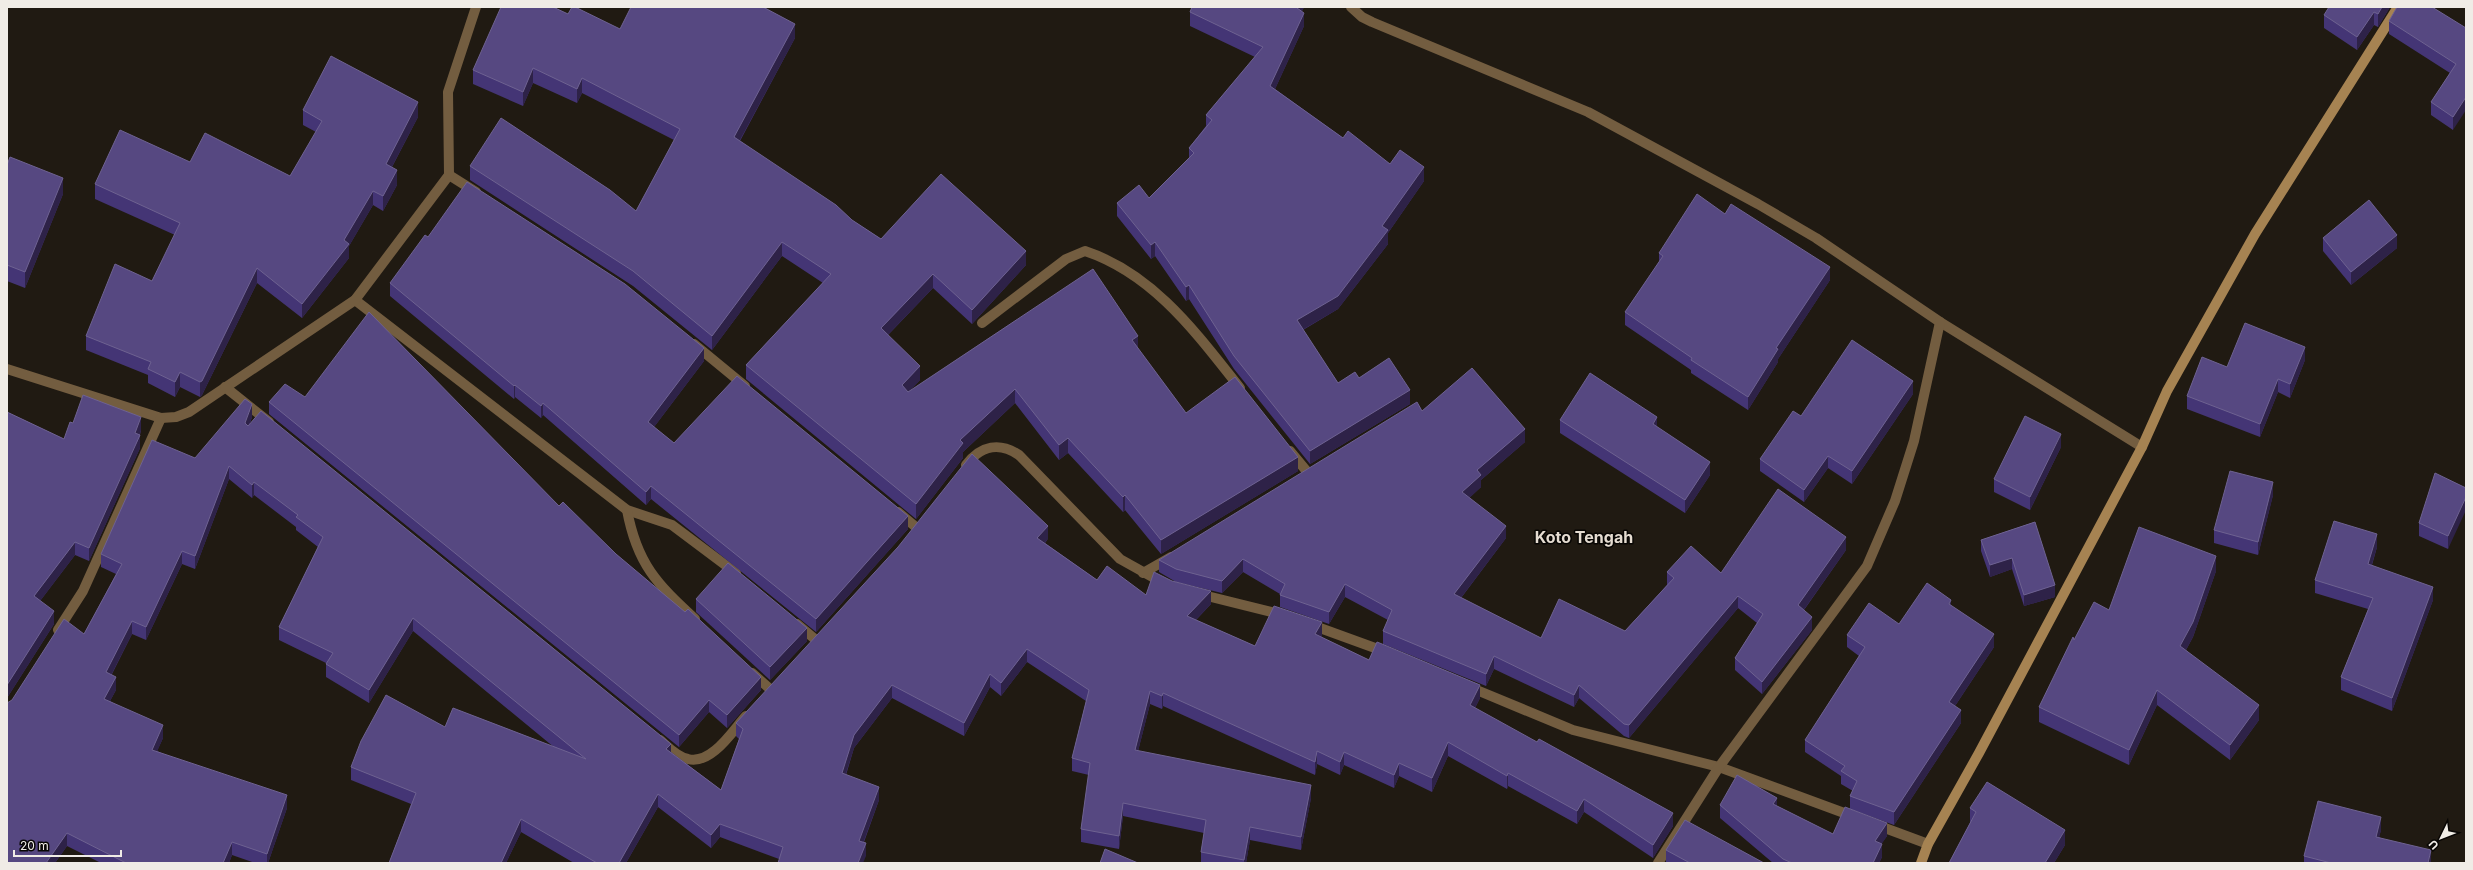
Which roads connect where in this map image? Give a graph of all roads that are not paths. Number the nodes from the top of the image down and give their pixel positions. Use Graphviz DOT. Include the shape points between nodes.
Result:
graph roads {
  1 [pos="476,7"];
  2 [pos="1351,7"];
  3 [pos="2398,7"];
  4 [pos="449,175"];
  5 [pos="483,196"];
  6 [pos="355,300"];
  7 [pos="1940,322"];
  8 [pos="982,324"];
  9 [pos="684,337"];
  10 [pos="7,369"];
  11 [pos="225,387"];
  12 [pos="752,392"];
  13 [pos="1245,394"];
  14 [pos="161,418"];
  15 [pos="275,427"];
  16 [pos="1285,443"];
  17 [pos="2142,447"];
  18 [pos="960,472"];
  19 [pos="1309,474"];
  20 [pos="892,508"];
  21 [pos="627,510"];
  22 [pos="917,528"];
  23 [pos="1183,550"];
  24 [pos="1144,573"];
  25 [pos="744,580"];
  26 [pos="1174,588"];
  27 [pos="1189,592"];
  28 [pos="786,615"];
  29 [pos="703,627"];
  30 [pos="54,637"];
  31 [pos="816,639"];
  32 [pos="1399,657"];
  33 [pos="742,663"];
  34 [pos="1458,682"];
  35 [pos="770,689"];
  36 [pos="754,707"];
  37 [pos="651,733"];
  38 [pos="1719,767"];
  39 [pos="1928,844"];
  40 [pos="1658,863"];
  41 [pos="1921,863"];
  1 -- 4 [label="street" via="448,92"];
  2 -- 7 [label="street" via="1372,22 1588,112 1816,238"];
  3 -- 17 [label="street" via="2255,234 2167,391"];
  4 -- 5 [label="street"];
  4 -- 6 [label="street"];
  6 -- 11 [label="street"];
  6 -- 21 [label="street"];
  7 -- 17 [label="street"];
  7 -- 38 [label="street" via="1914,441 1895,501 1867,566"];
  8 -- 13 [label="street" via="1066,259 1085,251 1129,272 1159,294 1186,320"];
  9 -- 12 [label="street"];
  10 -- 14 [label="street"];
  11 -- 14 [label="street" via="189,412 176,417"];
  11 -- 15 [label="street"];
  14 -- 30 [label="street" via="83,591"];
  16 -- 19 [label="street"];
  17 -- 39 [label="street" via="1979,754"];
  18 -- 24 [label="street" via="970,459 984,450 996,446 1009,448 1020,455 1120,559"];
  20 -- 22 [label="street"];
  21 -- 25 [label="street" via="672,525"];
  21 -- 29 [label="street" via="632,536 648,569 670,596"];
  23 -- 24 [label="street"];
  24 -- 26 [label="street"];
  27 -- 32 [label="street" via="1298,620"];
  28 -- 31 [label="street"];
  33 -- 35 [label="street"];
  34 -- 38 [label="street" via="1573,730"];
  36 -- 37 [label="street" via="717,748 700,759 689,760"];
  38 -- 39 [label="street"];
  38 -- 40 [label="street"];
  39 -- 41 [label="street"];
}
